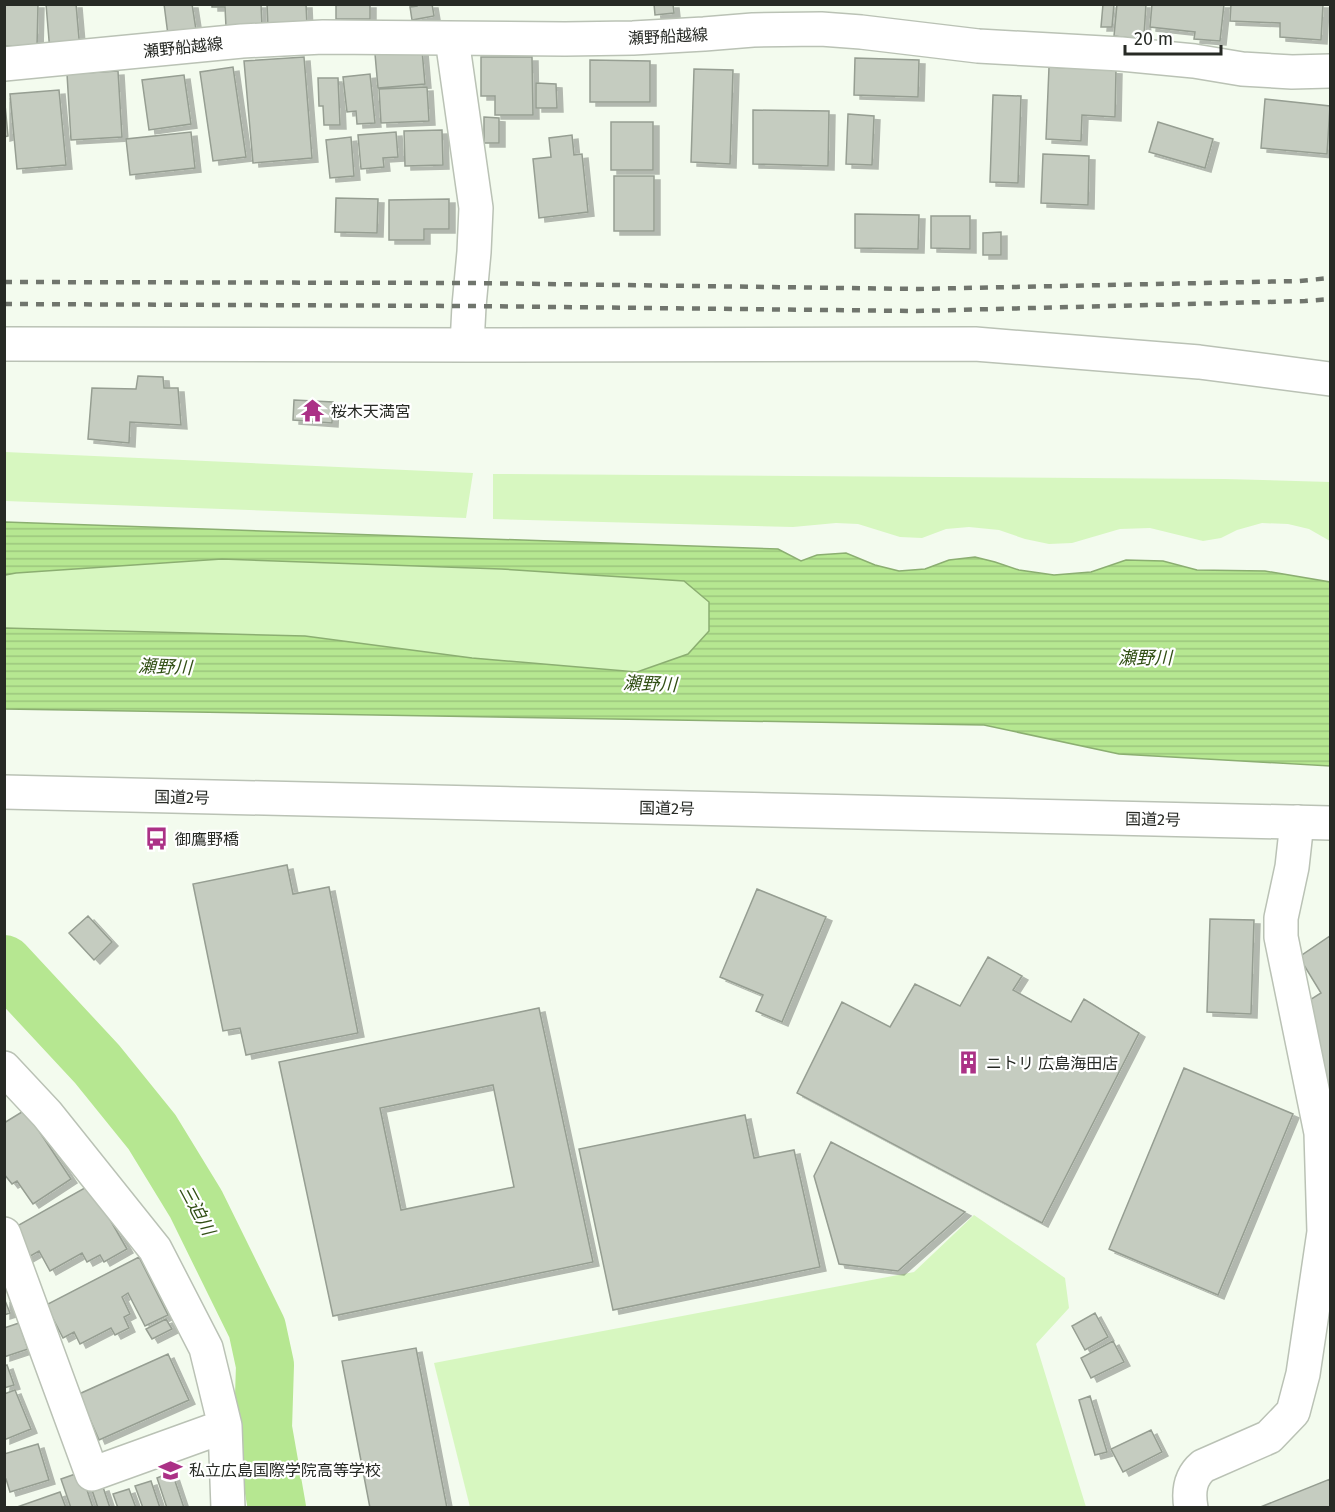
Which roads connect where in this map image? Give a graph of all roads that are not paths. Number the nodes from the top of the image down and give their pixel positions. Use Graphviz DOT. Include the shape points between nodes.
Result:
graph roads {
  1 [pos="452,39"];
  2 [pos="4,64"];
  3 [pos="1330,71"];
  4 [pos="4,344"];
  5 [pos="467,345"];
  6 [pos="1330,379"];
  7 [pos="4,792"];
  8 [pos="1297,822"];
  9 [pos="1330,822"];
  10 [pos="4,1068"];
  11 [pos="4,1234"];
  12 [pos="225,1426"];
  13 [pos="228,1508"];
  14 [pos="1191,1508"];
  1 -- 2 [label="main road, 瀬野船越線" via="343,37 242,41"];
  1 -- 3 [label="main road, 瀬野船越線" via="633,38 821,30 978,46 1121,54 1242,69"];
  1 -- 5 [label="main road" via="476,208"];
  4 -- 5 [label="main road"];
  5 -- 6 [label="main road" via="975,344 1199,362"];
  7 -- 8 [label="main road, 国道2号"];
  8 -- 9 [label="main road, 国道2号"];
  8 -- 14 [label="main road" via="1281,937 1321,1133 1324,1232 1303,1374 1293,1412 1269,1437 1196,1472 1190,1484"];
  10 -- 12 [label="main road" via="47,1114 155,1249 206,1348"];
  11 -- 12 [label="main road" via="92,1474"];
  12 -- 13 [label="main road"];
}
